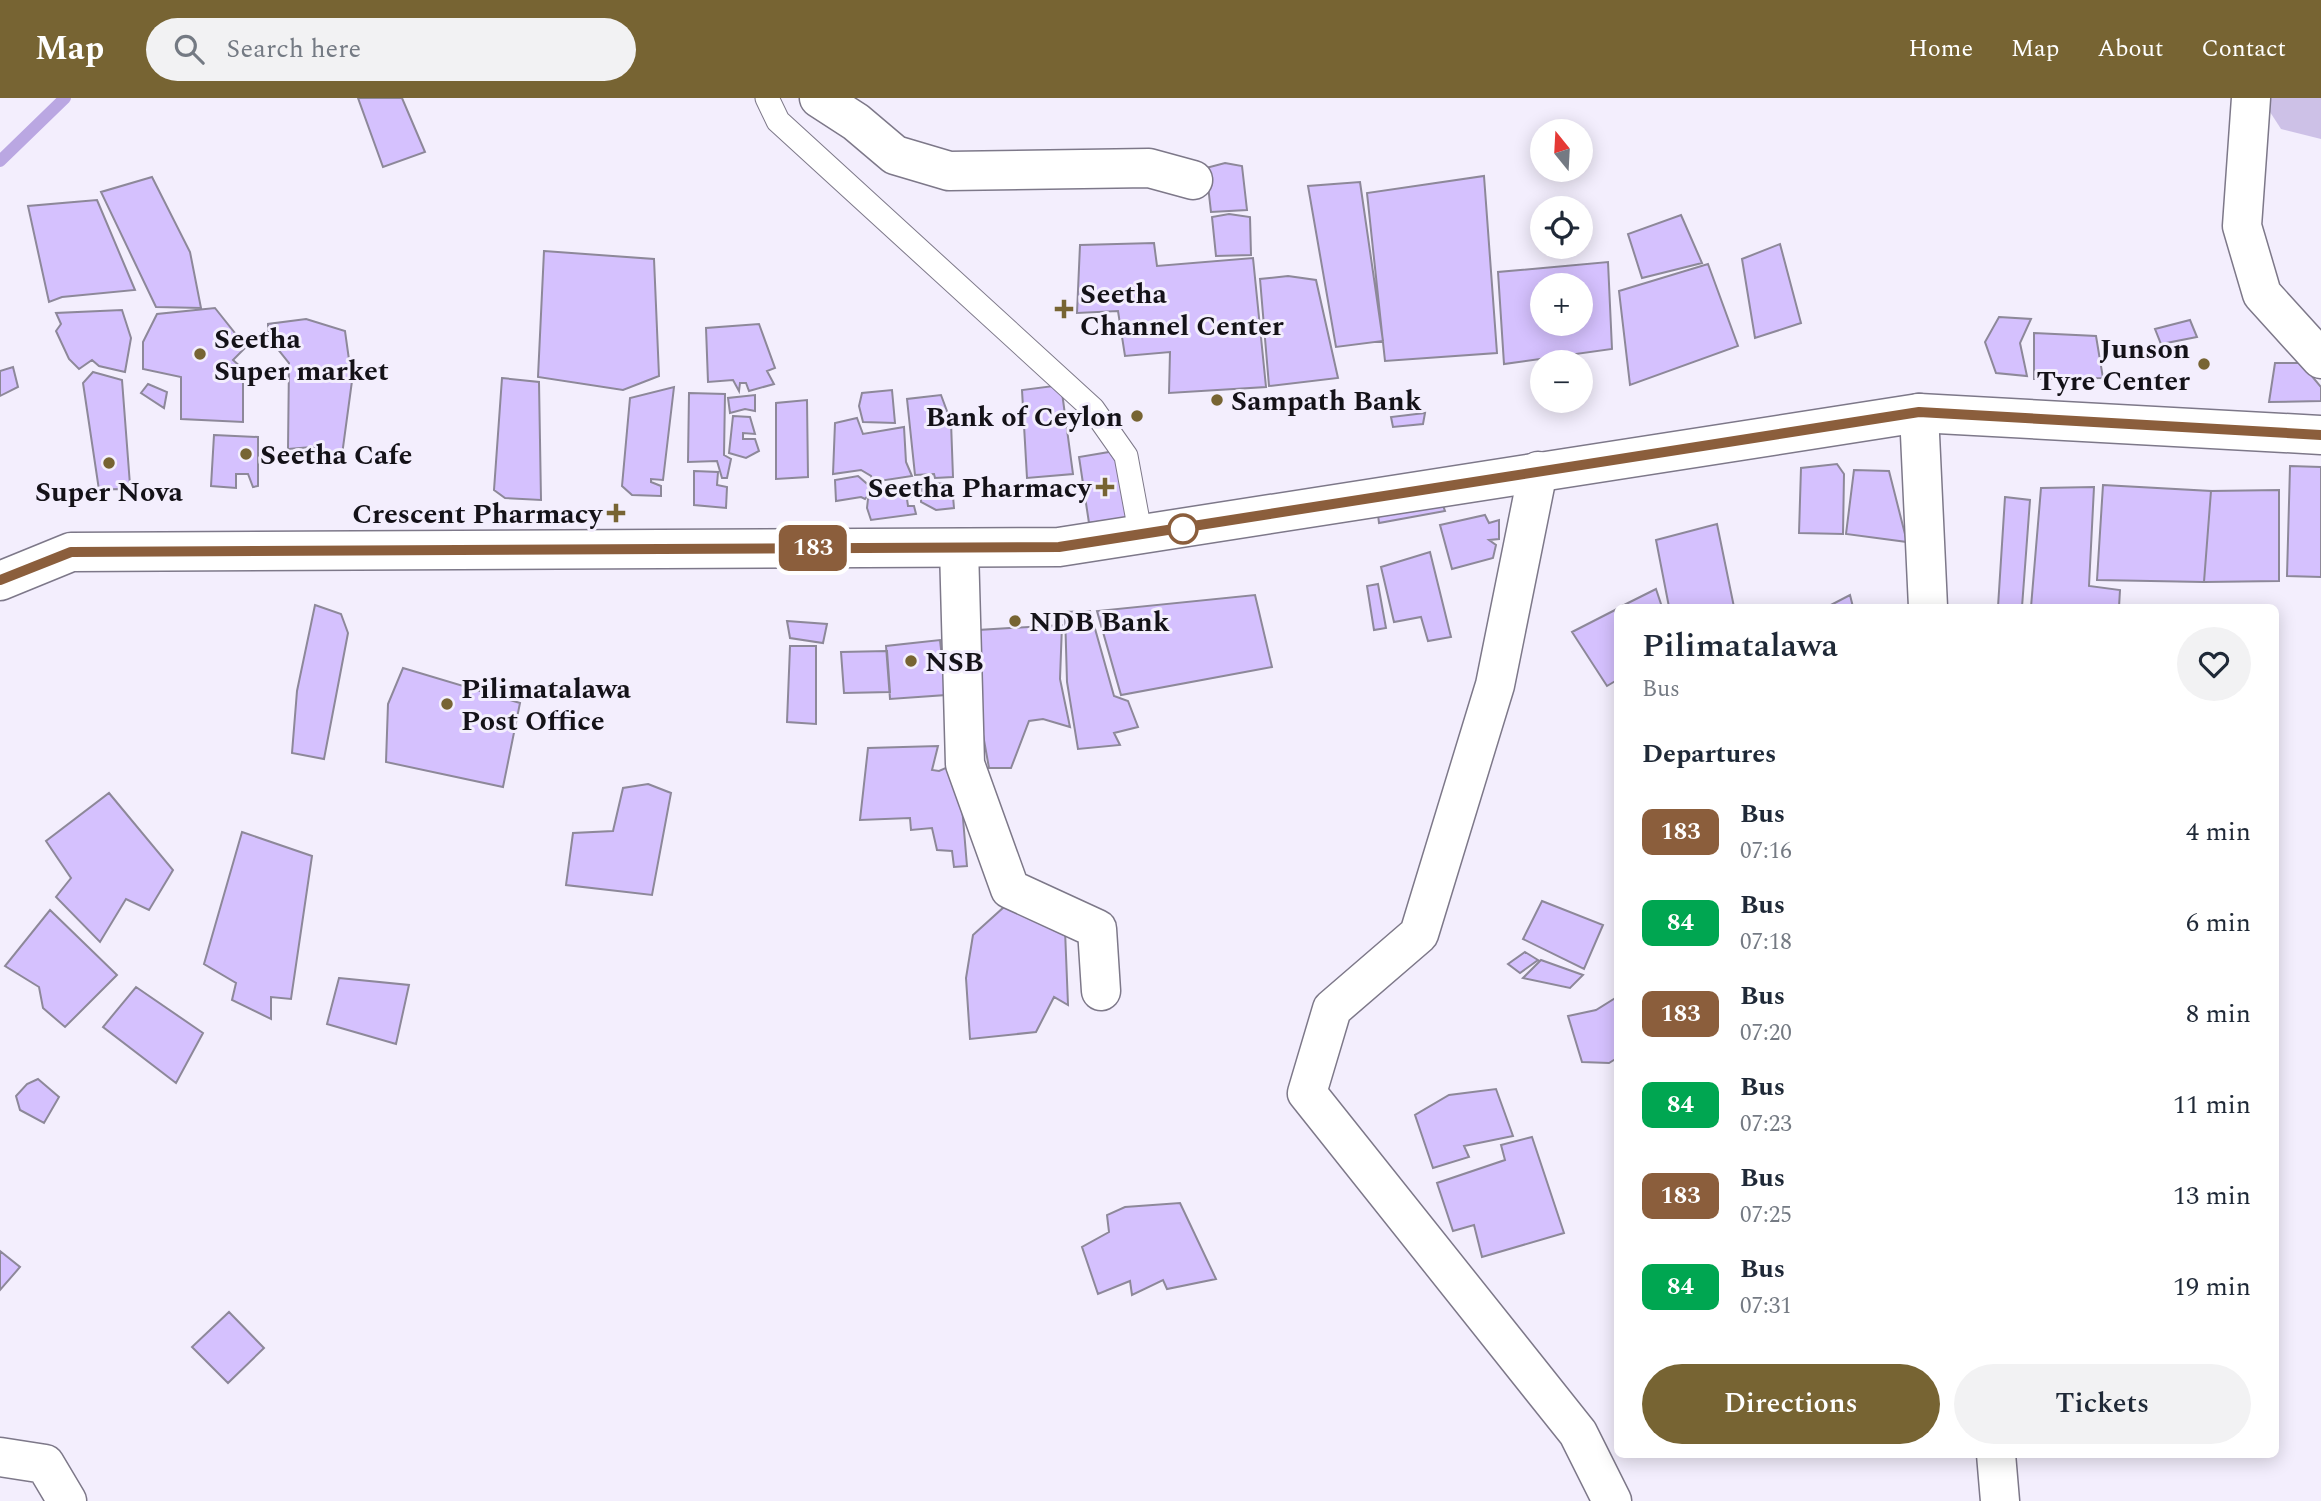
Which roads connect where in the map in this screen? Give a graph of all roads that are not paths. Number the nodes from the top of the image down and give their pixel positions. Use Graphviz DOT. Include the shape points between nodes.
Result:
graph roads {
  1 [pos="767,98"];
  2 [pos="819,98"];
  3 [pos="2251,98"];
  4 [pos="1193,180"];
  5 [pos="2321,359"];
  6 [pos="1919,412"];
  7 [pos="2321,435"];
  8 [pos="1538,471"];
  9 [pos="1140,537"];
  10 [pos="959,548"];
  11 [pos="0,580"];
  12 [pos="1928,604"];
  13 [pos="1101,991"];
  14 [pos="0,1457"];
  15 [pos="1996,1458"];
  16 [pos="67,1501"];
  17 [pos="1612,1501"];
  18 [pos="2000,1501"];
  1 -- 9 [label="lane" via="778,121 1093,409 1126,456"];
  2 -- 4 [label="main road" via="895,155 949,171 1149,168"];
  3 -- 5 [label="main road" via="2242,226 2262,294"];
  6 -- 7 [label="main road"];
  6 -- 8 [label="main road"];
  6 -- 12 [label="main road"];
  8 -- 9 [label="main road"];
  8 -- 17 [label="main road" via="1495,685 1419,934 1332,1009 1307,1093 1578,1433"];
  9 -- 10 [label="main road" via="1059,547"];
  10 -- 11 [label="main road" via="71,552"];
  10 -- 13 [label="main road" via="965,764 1010,889 1097,929"];
  14 -- 16 [label="main road" via="45,1464"];
  15 -- 18 [label="main road"];
}
